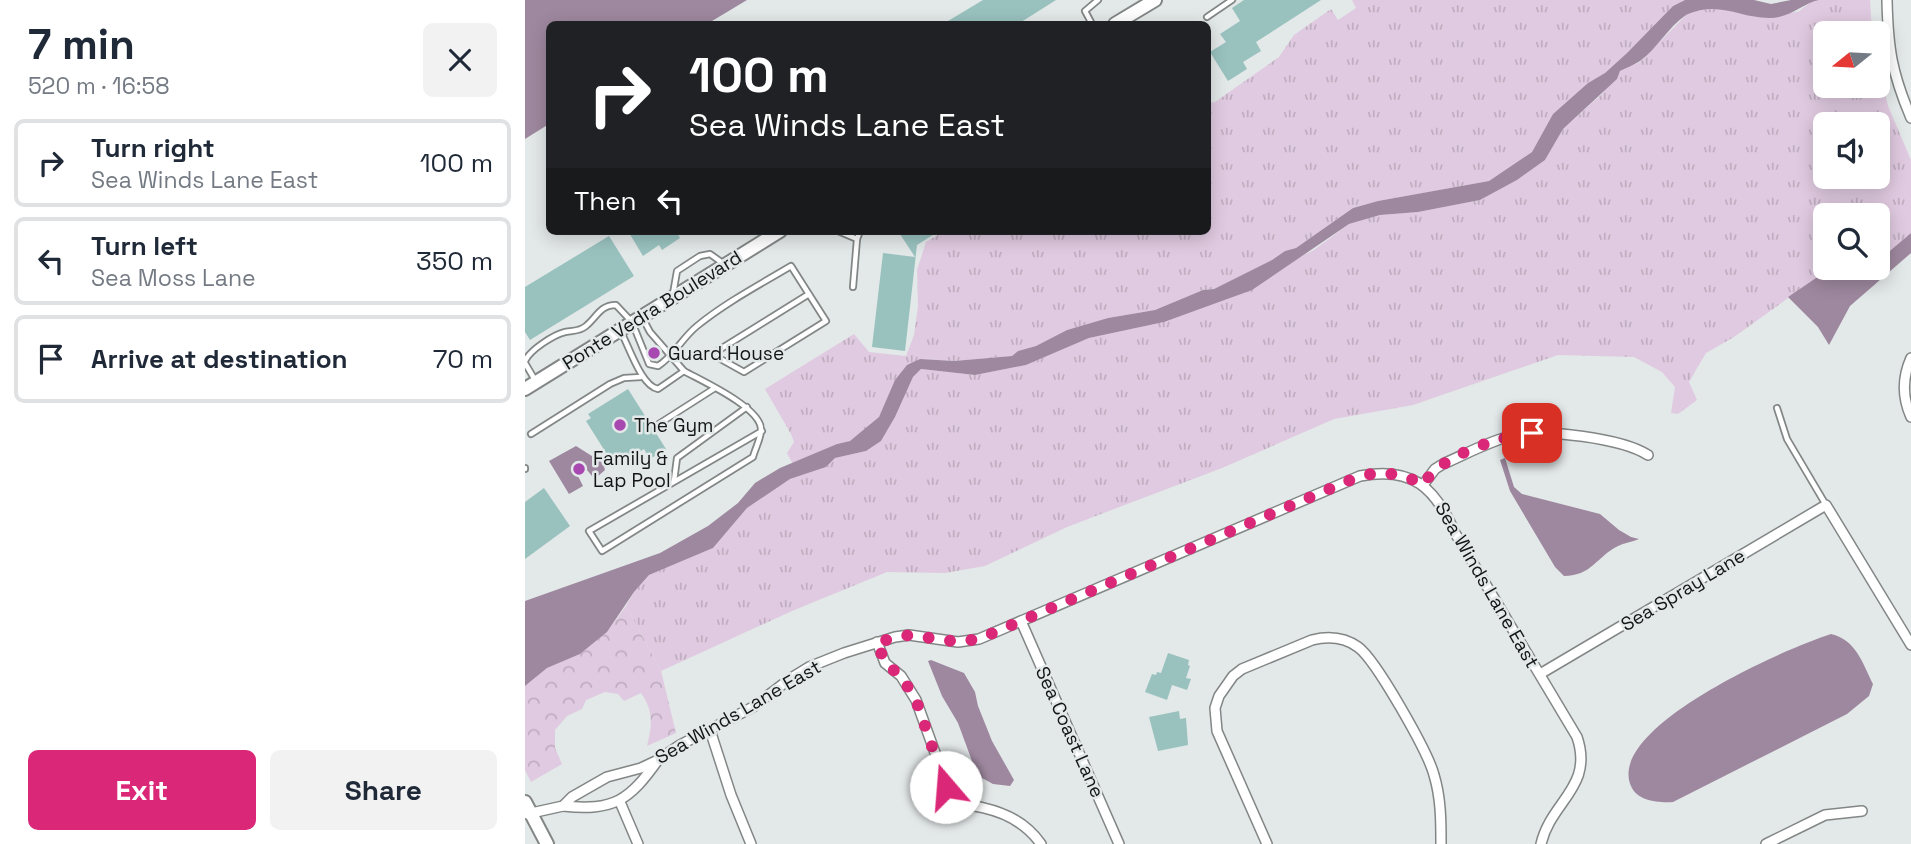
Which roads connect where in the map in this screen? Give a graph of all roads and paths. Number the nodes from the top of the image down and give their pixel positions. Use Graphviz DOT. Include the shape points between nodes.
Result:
graph roads {
  1 [pos="1098,0"];
  2 [pos="1155,0"];
  3 [pos="1232,0"];
  4 [pos="1887,0"];
  5 [pos="1207,17"];
  6 [pos="1090,21"];
  7 [pos="1120,21"];
  8 [pos="1911,118"];
  9 [pos="774,235"];
  10 [pos="848,235"];
  11 [pos="858,235"];
  12 [pos="857,239"];
  13 [pos="725,265"];
  14 [pos="853,287"];
  15 [pos="809,294"];
  16 [pos="673,298"];
  17 [pos="637,319"];
  18 [pos="620,330"];
  19 [pos="670,357"];
  20 [pos="1911,358"];
  21 [pos="525,362"];
  22 [pos="684,371"];
  23 [pos="642,377"];
  24 [pos="531,385"];
  25 [pos="715,388"];
  26 [pos="747,407"];
  27 [pos="1777,408"];
  28 [pos="1911,417"];
  29 [pos="657,425"];
  30 [pos="762,431"];
  31 [pos="531,434"];
  32 [pos="1648,455"];
  33 [pos="674,481"];
  34 [pos="1423,485"];
  35 [pos="1826,505"];
  36 [pos="1021,621"];
  37 [pos="877,642"];
  38 [pos="1911,645"];
  39 [pos="1540,674"];
  40 [pos="710,730"];
  41 [pos="658,760"];
  42 [pos="620,802"];
  43 [pos="563,806"];
  44 [pos="527,810"];
  45 [pos="1862,811"];
  46 [pos="547,844"];
  47 [pos="638,844"];
  48 [pos="751,844"];
  49 [pos="1041,844"];
  50 [pos="1119,844"];
  51 [pos="1267,844"];
  52 [pos="1441,844"];
  53 [pos="1541,844"];
  54 [pos="1766,844"];
  1 -- 6 [label="lane" via="1085,11"];
  2 -- 7 [label="street"];
  3 -- 5 [label="lane"];
  4 -- 8 [label="street" via="1889,51"];
  9 -- 13 [label="street, Ponte Vedra Boulevard"];
  10 -- 12 [label="lane"];
  11 -- 12 [label="lane"];
  12 -- 14 [label="lane"];
  13 -- 16 [label="street, Ponte Vedra Boulevard"];
  13 -- 16 [label="lane" via="707,254 680,269"];
  15 -- 15 [label="lane" via="826,321 744,372 717,357 719,350"];
  15 -- 19 [label="lane" via="791,266 696,326"];
  16 -- 17 [label="street, Ponte Vedra Boulevard"];
  17 -- 18 [label="street, Ponte Vedra Boulevard"];
  17 -- 19 [label="lane"];
  17 -- 19 [label="lane" via="649,364 658,366"];
  17 -- 21 [label="lane" via="617,305 602,308 586,326 563,332 533,351"];
  18 -- 23 [label="lane"];
  18 -- 24 [label="street, Ponte Vedra Boulevard"];
  19 -- 22 [label="lane"];
  20 -- 28 [label="street" via="1903,385"];
  21 -- 24 [label="lane"];
  22 -- 23 [label="lane" via="658,389"];
  22 -- 25 [label="lane"];
  23 -- 31 [label="lane" via="610,384"];
  25 -- 26 [label="lane"];
  25 -- 29 [label="lane"];
  26 -- 30 [label="lane"];
  26 -- 33 [label="lane" via="677,458"];
  27 -- 35 [label="lane" via="1787,439"];
  30 -- 33 [label="lane"];
  30 -- 33 [label="lane" via="753,457 602,551 589,531"];
  32 -- 34 [label="street" via="1613,442 1543,433 1515,435 1443,464"];
  34 -- 36 [label="street, Sea Winds Lane East" via="1399,474 1360,476"];
  34 -- 39 [label="street, Sea Winds Lane East" via="1439,500"];
  35 -- 38 [label="street"];
  35 -- 39 [label="street, Sea Spray Lane"];
  36 -- 37 [label="street, Sea Winds Lane East" via="968,641 909,635"];
  36 -- 50 [label="street, Sea Coast Lane"];
  37 -- 40 [label="street, Sea Winds Lane East" via="809,667 753,707"];
  37 -- 49 [label="street" via="885,663 901,676 916,700 951,797 1018,821"];
  39 -- 53 [label="street, Sea Winds Lane East" via="1577,737 1582,763 1575,786 1549,819"];
  40 -- 41 [label="street, Sea Winds Lane East"];
  40 -- 48 [label="street"];
  41 -- 42 [label="street"];
  41 -- 43 [label="street, Sea Winds Lane East" via="607,777"];
  42 -- 43 [label="street"];
  42 -- 47 [label="street"];
  43 -- 44 [label="street, Sea Winds Lane East"];
  44 -- 46 [label="street"];
  45 -- 54 [label="street" via="1825,815"];
  51 -- 52 [label="street" via="1217,731 1215,708 1225,685 1243,669 1322,637 1347,641 1366,654 1424,750 1438,790"];
}
